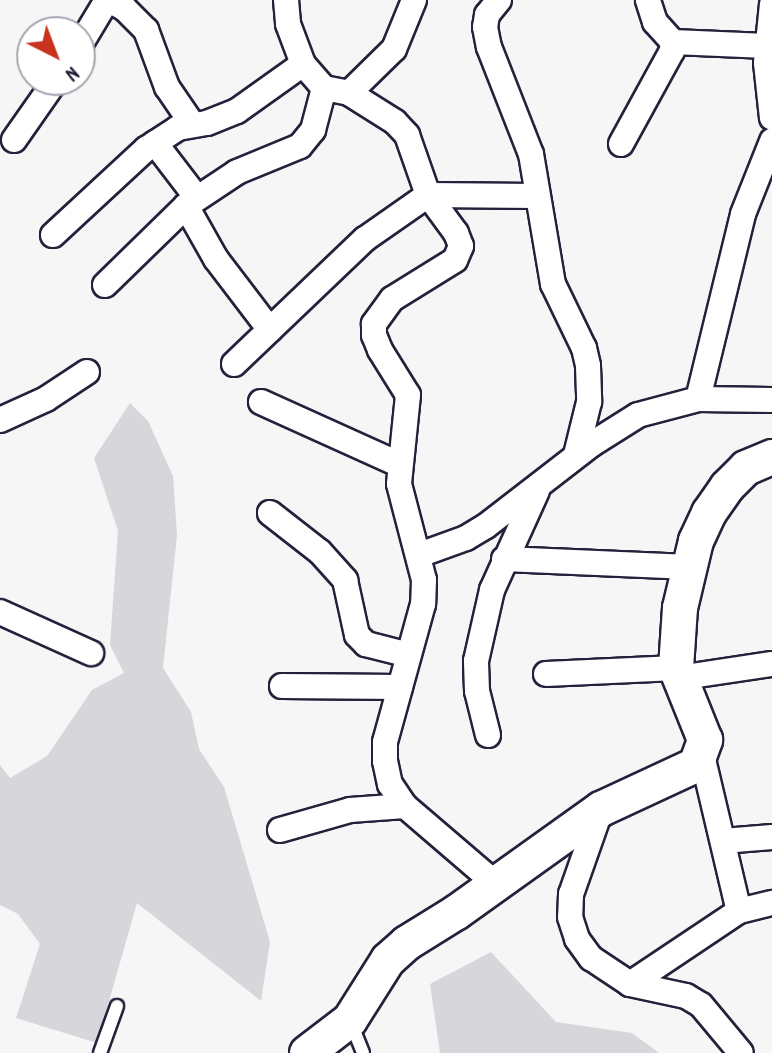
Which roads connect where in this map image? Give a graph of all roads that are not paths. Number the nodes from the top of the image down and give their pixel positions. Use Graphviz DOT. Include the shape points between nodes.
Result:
graph roads {
  1 [pos="108,0"];
  2 [pos="286,0"];
  3 [pos="414,0"];
  4 [pos="499,0"];
  5 [pos="648,0"];
  6 [pos="772,4"];
  7 [pos="96,19"];
  8 [pos="673,42"];
  9 [pos="767,46"];
  10 [pos="303,64"];
  11 [pos="324,88"];
  12 [pos="349,93"];
  13 [pos="45,96"];
  14 [pos="772,118"];
  15 [pos="193,125"];
  16 [pos="14,140"];
  17 [pos="772,141"];
  18 [pos="155,143"];
  19 [pos="621,144"];
  20 [pos="428,195"];
  21 [pos="536,196"];
  22 [pos="192,202"];
  23 [pos="53,235"];
  24 [pos="105,285"];
  25 [pos="270,330"];
  26 [pos="234,364"];
  27 [pos="87,372"];
  28 [pos="698,399"];
  29 [pos="772,400"];
  30 [pos="261,402"];
  31 [pos="0,420"];
  32 [pos="576,455"];
  33 [pos="772,457"];
  34 [pos="398,464"];
  35 [pos="539,485"];
  36 [pos="270,513"];
  37 [pos="419,555"];
  38 [pos="504,559"];
  39 [pos="690,567"];
  40 [pos="0,612"];
  41 [pos="91,653"];
  42 [pos="409,655"];
  43 [pos="772,664"];
  44 [pos="677,673"];
  45 [pos="546,674"];
  46 [pos="282,686"];
  47 [pos="400,687"];
  48 [pos="488,735"];
  49 [pos="702,755"];
  50 [pos="398,807"];
  51 [pos="601,809"];
  52 [pos="280,830"];
  53 [pos="772,837"];
  54 [pos="723,841"];
  55 [pos="478,897"];
  56 [pos="772,903"];
  57 [pos="739,911"];
  58 [pos="630,984"];
  59 [pos="117,1006"];
  60 [pos="350,1020"];
  61 [pos="100,1053"];
  62 [pos="307,1053"];
  63 [pos="363,1053"];
  64 [pos="741,1053"];
  1 -- 7 [label="street"];
  1 -- 15 [label="street" via="146,30 167,87"];
  2 -- 10 [label="street" via="288,24"];
  3 -- 12 [label="street" via="394,49"];
  4 -- 21 [label="street" via="485,27 531,154"];
  5 -- 8 [label="street" via="655,22"];
  6 -- 9 [label="street"];
  8 -- 9 [label="street"];
  8 -- 19 [label="street" via="670,61"];
  9 -- 14 [label="street"];
  10 -- 11 [label="street"];
  10 -- 15 [label="street" via="237,111"];
  11 -- 12 [label="street"];
  11 -- 22 [label="street" via="313,130 300,146 237,172"];
  12 -- 20 [label="street" via="407,135"];
  13 -- 16 [label="street"];
  15 -- 18 [label="street"];
  17 -- 28 [label="street" via="743,214"];
  18 -- 22 [label="street"];
  18 -- 23 [label="street"];
  20 -- 21 [label="street"];
  20 -- 25 [label="street" via="365,239"];
  20 -- 34 [label="street" via="461,246 455,260 392,299 374,324 380,350 408,395"];
  21 -- 32 [label="street" via="553,284 584,348 589,375 589,402"];
  22 -- 24 [label="street"];
  22 -- 25 [label="street" via="216,259"];
  25 -- 26 [label="street"];
  27 -- 31 [label="street"];
  28 -- 29 [label="street"];
  28 -- 32 [label="street" via="638,415"];
  30 -- 34 [label="street"];
  32 -- 35 [label="street"];
  33 -- 39 [label="street" via="746,468 727,487 709,513"];
  34 -- 37 [label="street"];
  35 -- 37 [label="street" via="466,538"];
  35 -- 38 [label="street"];
  36 -- 42 [label="street" via="320,552 345,580 357,635 366,644"];
  37 -- 42 [label="street" via="423,604"];
  38 -- 39 [label="street"];
  38 -- 48 [label="street" via="476,661"];
  39 -- 44 [label="street" via="680,608"];
  40 -- 41 [label="street"];
  42 -- 47 [label="street"];
  43 -- 44 [label="street"];
  44 -- 45 [label="street"];
  44 -- 49 [label="street" via="705,740"];
  46 -- 47 [label="street"];
  47 -- 50 [label="street" via="385,742"];
  49 -- 51 [label="street" via="684,773"];
  49 -- 54 [label="street"];
  50 -- 52 [label="street" via="367,808"];
  50 -- 55 [label="street"];
  51 -- 55 [label="street"];
  51 -- 58 [label="street" via="571,894 570,917 591,958"];
  53 -- 54 [label="street"];
  54 -- 57 [label="street"];
  55 -- 60 [label="street" via="388,960"];
  56 -- 57 [label="street"];
  57 -- 58 [label="street"];
  58 -- 64 [label="street" via="686,996 701,1005"];
  59 -- 61 [label="lane"];
  60 -- 62 [label="street"];
  60 -- 63 [label="lane"];
}
